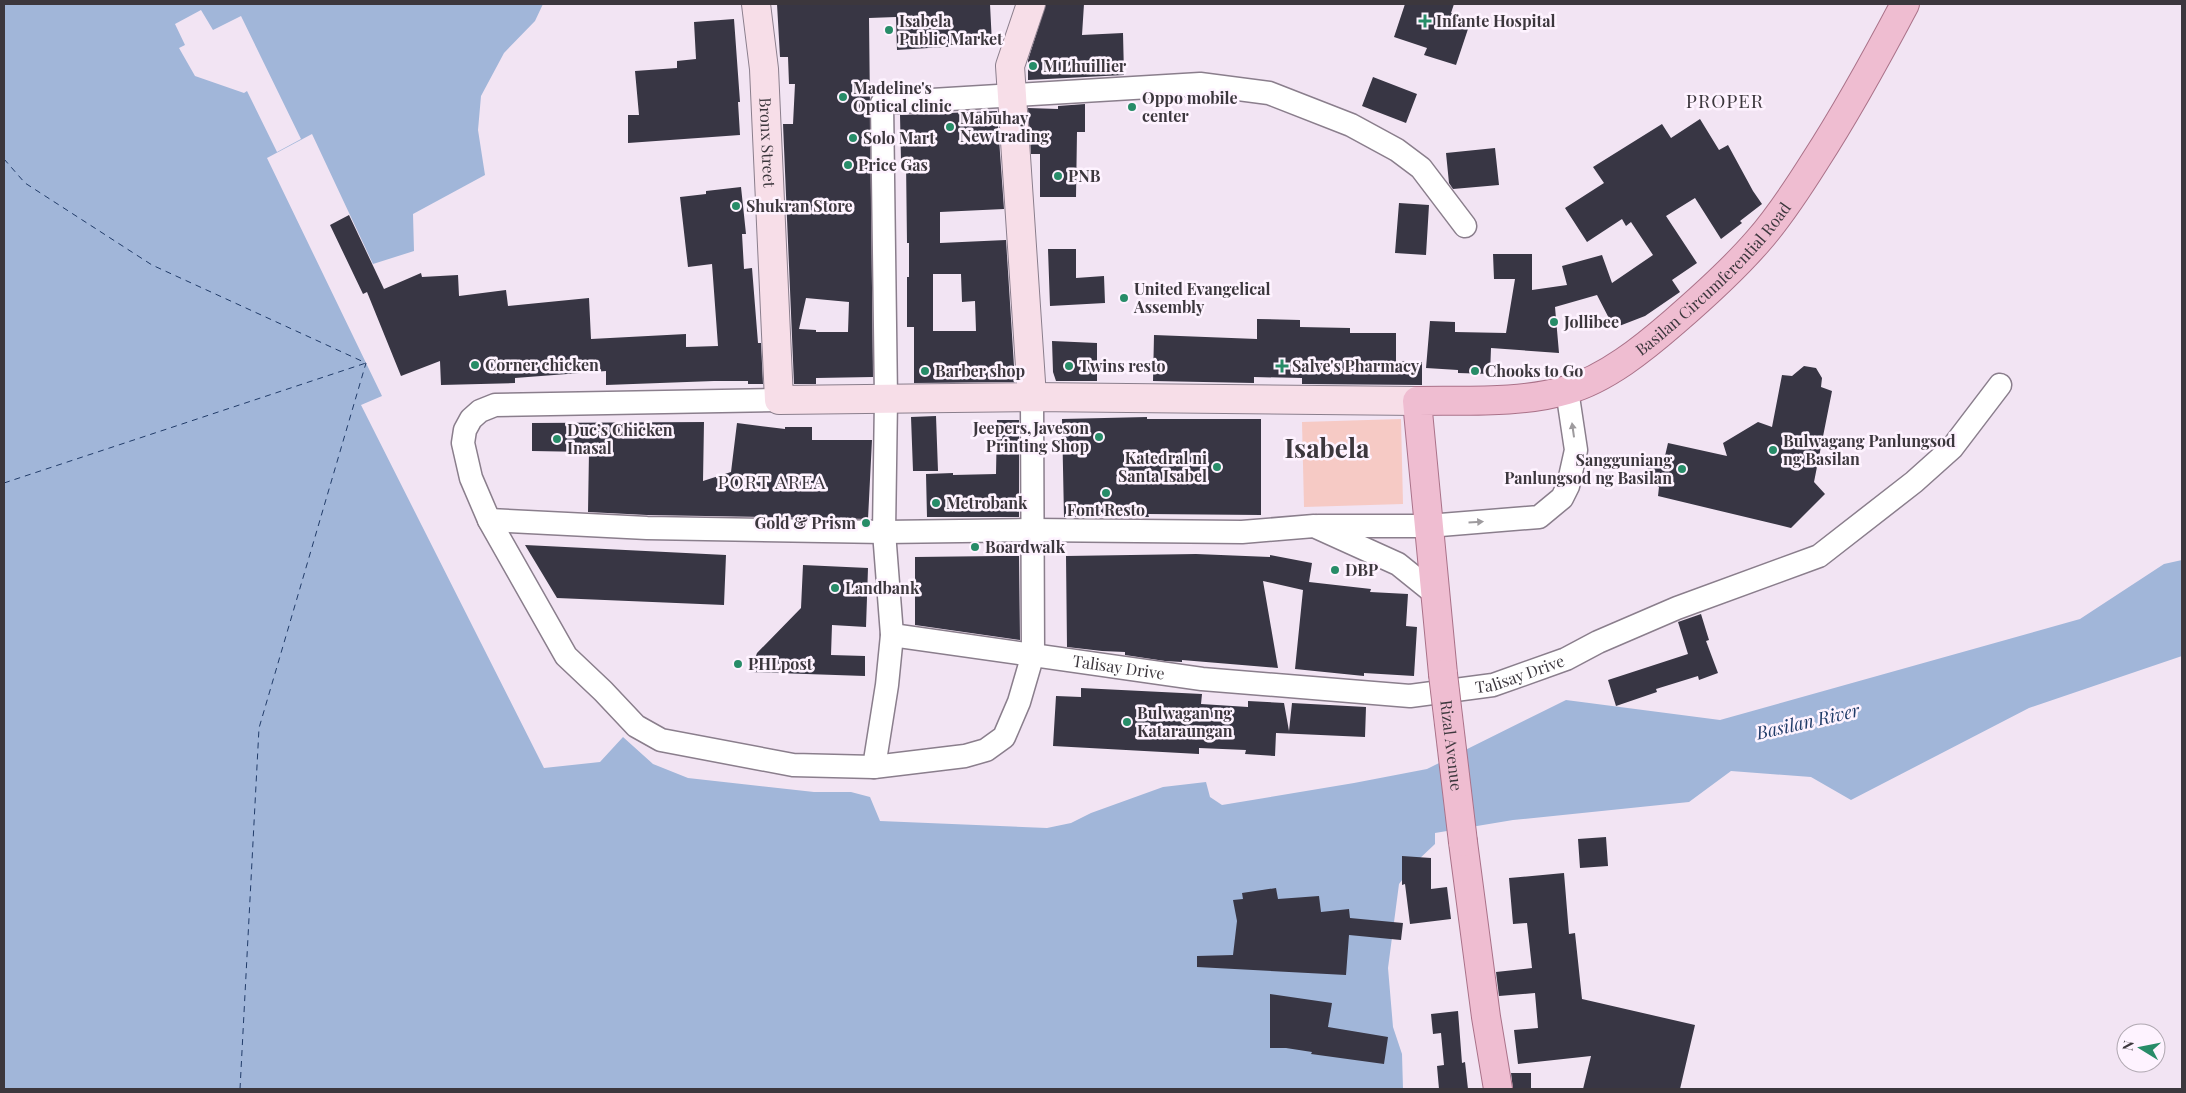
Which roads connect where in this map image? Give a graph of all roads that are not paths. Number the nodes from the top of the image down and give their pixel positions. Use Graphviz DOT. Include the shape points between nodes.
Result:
graph roads {
  1 [pos="756,4"];
  2 [pos="1031,4"];
  3 [pos="1905,4"];
  4 [pos="1012,94"];
  5 [pos="1465,226"];
  6 [pos="2000,385"];
  7 [pos="1567,390"];
  8 [pos="1032,397"];
  9 [pos="886,399"];
  10 [pos="779,400"];
  11 [pos="1417,401"];
  12 [pos="489,520"];
  13 [pos="1314,526"];
  14 [pos="1428,526"];
  15 [pos="1032,530"];
  16 [pos="884,532"];
  17 [pos="1434,593"];
  18 [pos="892,635"];
  19 [pos="1033,654"];
  20 [pos="874,767"];
  21 [pos="1498,1089"];
  1 -- 10 [label="street, Bronx Street" via="764,69"];
  2 -- 4 [label="street" via="1010,66"];
  3 -- 7 [label="main road, Basilan Circumferential Road" via="1844,116 1759,240 1726,276 1659,335 1625,360"];
  4 -- 5 [label="street" via="1200,84 1269,93 1351,125 1397,150 1421,168"];
  4 -- 8 [label="street"];
  4 -- 9 [label="street" via="882,103"];
  6 -- 19 [label="street, Talisay Drive" via="1952,448 1819,556 1696,601 1566,659 1493,685 1410,696 1202,679"];
  7 -- 11 [label="main road, Basilan Circumferential Road" via="1515,398"];
  14 -- 7 [label="street, one-way" via="1539,517 1562,498 1576,450"];
  8 -- 9 [label="street"];
  8 -- 11 [label="street"];
  8 -- 15 [label="street"];
  9 -- 10 [label="street"];
  9 -- 16 [label="street"];
  10 -- 12 [label="street" via="495,404 471,419 463,443 471,478"];
  11 -- 14 [label="main road, Rizal Avenue"];
  12 -- 16 [label="street" via="647,528"];
  12 -- 20 [label="street" via="566,656 636,726 661,740 793,765"];
  13 -- 14 [label="street"];
  13 -- 15 [label="street" via="1242,532"];
  13 -- 17 [label="street" via="1398,564"];
  14 -- 17 [label="main road, Rizal Avenue"];
  15 -- 16 [label="street"];
  15 -- 19 [label="street"];
  16 -- 18 [label="street"];
  17 -- 21 [label="main road, Rizal Avenue, bridge" via="1463,842"];
  18 -- 19 [label="street, Talisay Drive"];
  18 -- 20 [label="street"];
  19 -- 20 [label="street" via="1019,702 1004,737 986,750 965,756"];
}
